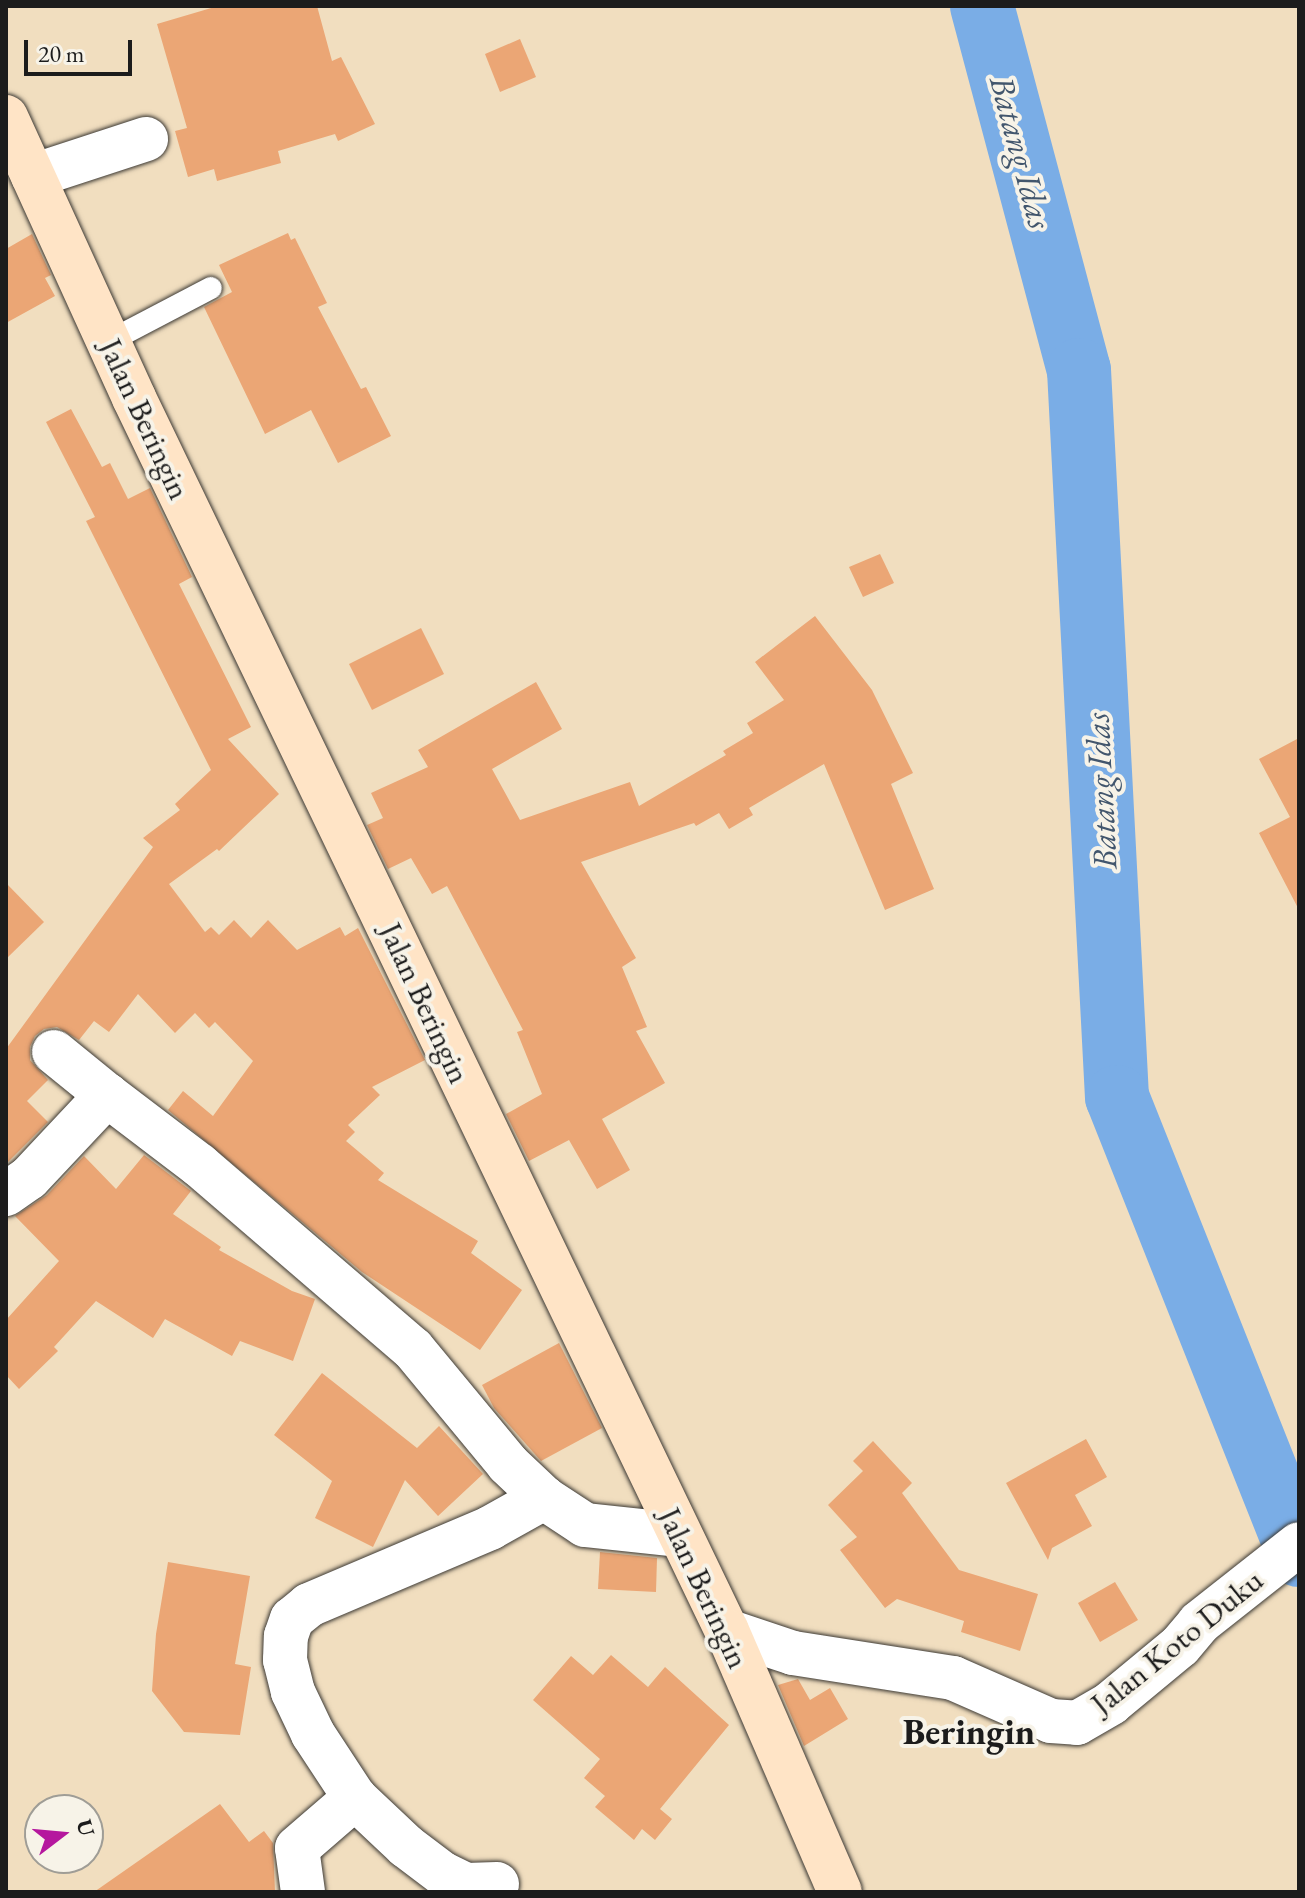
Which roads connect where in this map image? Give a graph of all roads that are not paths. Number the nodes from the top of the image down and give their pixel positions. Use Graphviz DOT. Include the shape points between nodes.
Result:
graph roads {
  1 [pos="6,117"];
  2 [pos="146,139"];
  3 [pos="33,176"];
  4 [pos="211,288"];
  5 [pos="108,342"];
  6 [pos="54,1052"];
  7 [pos="107,1095"];
  8 [pos="6,1194"];
  9 [pos="544,1498"];
  10 [pos="679,1535"];
  11 [pos="1299,1544"];
  12 [pos="727,1631"];
  13 [pos="355,1798"];
  14 [pos="497,1884"];
  15 [pos="303,1892"];
  16 [pos="840,1892"];
  1 -- 3 [label="street, Jalan Beringin"];
  2 -- 3 [label="street"];
  3 -- 5 [label="street, Jalan Beringin"];
  4 -- 5 [label="lane"];
  5 -- 10 [label="street, Jalan Beringin"];
  6 -- 7 [label="street"];
  7 -- 8 [label="street" via="29,1178"];
  7 -- 9 [label="street" via="199,1165 413,1349 508,1464"];
  9 -- 10 [label="street" via="585,1525"];
  9 -- 13 [label="street" via="490,1528 349,1585 292,1619 285,1660 293,1692"];
  10 -- 12 [label="street, Jalan Beringin"];
  11 -- 12 [label="street, Jalan Koto Duku" via="1199,1623 1180,1646 1111,1703 1077,1723 1051,1721 953,1678 815,1658"];
  12 -- 16 [label="street, Jalan Beringin"];
  13 -- 14 [label="street" via="443,1874 466,1885"];
  13 -- 15 [label="street" via="297,1848"];
}
